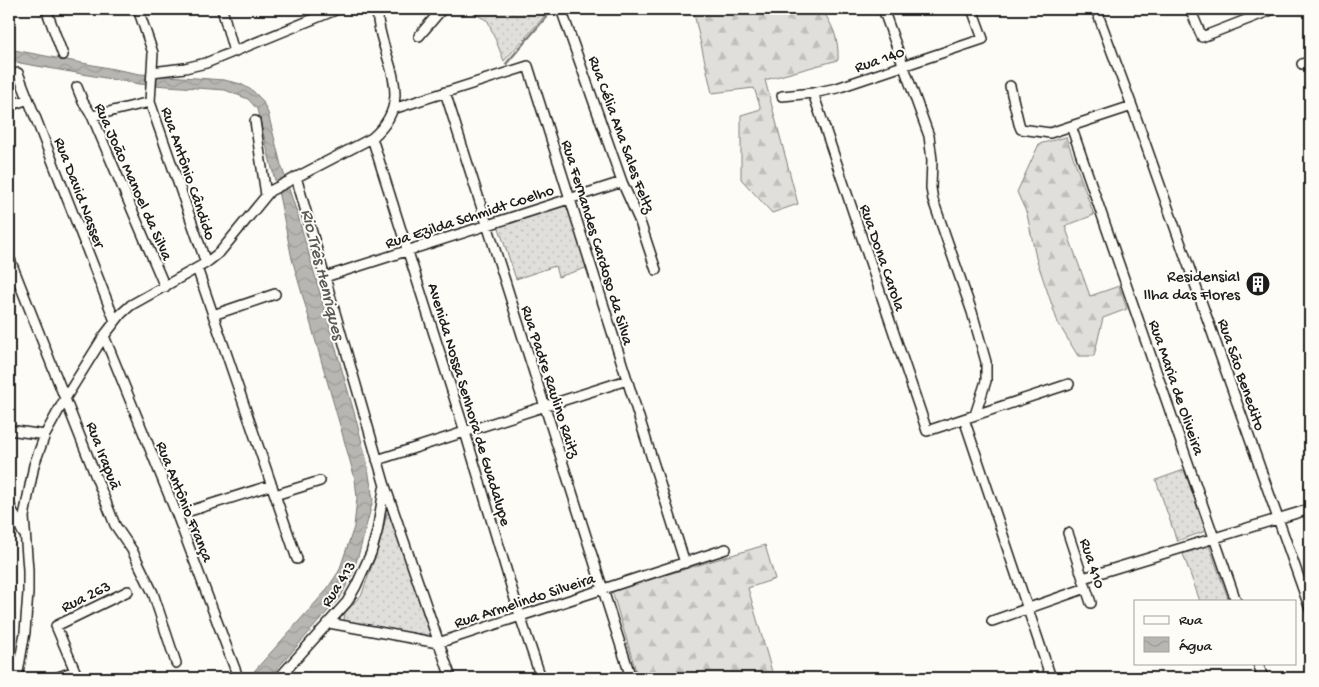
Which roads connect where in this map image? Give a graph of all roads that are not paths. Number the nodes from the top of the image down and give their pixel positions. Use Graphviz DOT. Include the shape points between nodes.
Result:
graph roads {
  1 [pos="46,9"];
  2 [pos="138,9"];
  3 [pos="222,9"];
  4 [pos="338,9"];
  5 [pos="377,9"];
  6 [pos="442,9"];
  7 [pos="561,9"];
  8 [pos="883,9"];
  9 [pos="972,9"];
  10 [pos="1096,9"];
  11 [pos="1190,9"];
  12 [pos="1274,9"];
  13 [pos="419,36"];
  14 [pos="234,52"];
  15 [pos="63,55"];
  16 [pos="904,66"];
  17 [pos="18,73"];
  18 [pos="151,73"];
  19 [pos="1010,86"];
  20 [pos="77,87"];
  21 [pos="445,92"];
  22 [pos="813,94"];
  23 [pos="782,96"];
  24 [pos="150,98"];
  25 [pos="28,99"];
  26 [pos="9,106"];
  27 [pos="1132,106"];
  28 [pos="393,108"];
  29 [pos="92,116"];
  30 [pos="254,121"];
  31 [pos="1071,126"];
  32 [pos="372,138"];
  33 [pos="294,178"];
  34 [pos="622,182"];
  35 [pos="266,194"];
  36 [pos="570,198"];
  37 [pos="487,225"];
  38 [pos="408,250"];
  39 [pos="9,257"];
  40 [pos="206,263"];
  41 [pos="197,268"];
  42 [pos="656,270"];
  43 [pos="325,277"];
  44 [pos="165,287"];
  45 [pos="275,294"];
  46 [pos="213,315"];
  47 [pos="115,321"];
  48 [pos="104,336"];
  49 [pos="627,380"];
  50 [pos="1069,384"];
  51 [pos="66,397"];
  52 [pos="545,406"];
  53 [pos="976,415"];
  54 [pos="964,419"];
  55 [pos="9,430"];
  56 [pos="465,432"];
  57 [pos="45,435"];
  58 [pos="377,460"];
  59 [pos="320,481"];
  60 [pos="272,485"];
  61 [pos="384,486"];
  62 [pos="275,495"];
  63 [pos="9,504"];
  64 [pos="1310,509"];
  65 [pos="177,515"];
  66 [pos="1278,519"];
  67 [pos="1068,534"];
  68 [pos="25,538"];
  69 [pos="1214,538"];
  70 [pos="726,549"];
  71 [pos="297,558"];
  72 [pos="685,563"];
  73 [pos="1083,578"];
  74 [pos="1086,588"];
  75 [pos="603,589"];
  76 [pos="128,591"];
  77 [pos="1236,600"];
  78 [pos="1091,603"];
  79 [pos="1028,608"];
  80 [pos="1310,610"];
  81 [pos="520,616"];
  82 [pos="992,621"];
  83 [pos="329,623"];
  84 [pos="438,643"];
  85 [pos="176,663"];
  86 [pos="1258,664"];
  87 [pos="76,674"];
  88 [pos="238,677"];
  89 [pos="17,678"];
  90 [pos="56,678"];
  91 [pos="279,678"];
  92 [pos="450,678"];
  93 [pos="541,678"];
  94 [pos="631,678"];
  95 [pos="1051,678"];
  96 [pos="1263,678"];
  1 -- 15 [label="street"];
  2 -- 18 [label="street" via="152,48"];
  3 -- 14 [label="street"];
  4 -- 14 [label="street"];
  5 -- 28 [label="street" via="396,89"];
  6 -- 13 [label="street"];
  7 -- 34 [label="street, Rua Célia Ana Sales Feltz"];
  8 -- 16 [label="street"];
  9 -- 16 [label="street, Rua 140" via="983,38"];
  10 -- 27 [label="street, Rua São Benedito"];
  11 -- 12 [label="street" via="1202,37"];
  14 -- 18 [label="street" via="196,67"];
  16 -- 22 [label="street, Rua 140"];
  16 -- 53 [label="street" via="929,136 933,200 986,362 986,381"];
  17 -- 25 [label="street, Rua David Nasser"];
  18 -- 24 [label="street"];
  19 -- 31 [label="street" via="1018,124 1022,129 1050,133"];
  20 -- 29 [label="street, Rua João Manoel da Silva"];
  21 -- 28 [label="street, Rua Fernandes Cardoso da Silva"];
  21 -- 36 [label="street, Rua Fernandes Cardoso da Silva" via="528,66"];
  21 -- 37 [label="street, Rua Padre Raulino Raitz"];
  22 -- 23 [label="street, Rua 140"];
  22 -- 54 [label="street, Rua Dona Carola" via="927,431"];
  24 -- 29 [label="street"];
  24 -- 40 [label="street, Rua Antônio Cândido"];
  25 -- 26 [label="street"];
  25 -- 47 [label="street, Rua David Nasser"];
  27 -- 31 [label="street"];
  27 -- 66 [label="street, Rua São Benedito"];
  28 -- 32 [label="street"];
  29 -- 44 [label="street, Rua João Manoel da Silva"];
  30 -- 35 [label="street"];
  31 -- 69 [label="street, Rua Maria de Oliveira"];
  32 -- 33 [label="street"];
  32 -- 38 [label="street, Avenida Nossa Senhora de Guadalupe"];
  33 -- 35 [label="street"];
  33 -- 43 [label="street"];
  34 -- 36 [label="street, Rua Ezilda Schmidt Coelho"];
  34 -- 42 [label="street, Rua Célia Ana Sales Feltz"];
  35 -- 40 [label="street" via="225,248"];
  36 -- 37 [label="street, Rua Ezilda Schmidt Coelho"];
  36 -- 49 [label="street, Rua Fernandes Cardoso da Silva"];
  37 -- 38 [label="street, Rua Ezilda Schmidt Coelho"];
  37 -- 52 [label="street, Rua Padre Raulino Raitz"];
  38 -- 43 [label="street, Rua Ezilda Schmidt Coelho"];
  38 -- 56 [label="street, Avenida Nossa Senhora de Guadalupe"];
  39 -- 51 [label="street, Rua Irapuã"];
  40 -- 41 [label="street"];
  41 -- 44 [label="street"];
  41 -- 46 [label="street"];
  43 -- 58 [label="street"];
  44 -- 47 [label="street" via="131,306"];
  45 -- 46 [label="street"];
  46 -- 60 [label="street"];
  47 -- 48 [label="street"];
  48 -- 51 [label="street"];
  48 -- 65 [label="street, Rua Antônio França"];
  49 -- 52 [label="street"];
  49 -- 72 [label="street, Rua Fernandes Cardoso da Silva"];
  50 -- 53 [label="street"];
  51 -- 57 [label="street"];
  51 -- 85 [label="street, Rua Irapuã" via="116,525 153,593"];
  52 -- 56 [label="street"];
  52 -- 75 [label="street, Rua Padre Raulino Raitz"];
  53 -- 54 [label="street"];
  54 -- 79 [label="street"];
  55 -- 57 [label="street"];
  56 -- 58 [label="street"];
  56 -- 81 [label="street, Avenida Nossa Senhora de Guadalupe"];
  57 -- 68 [label="street" via="26,499"];
  58 -- 61 [label="street"];
  59 -- 62 [label="street"];
  60 -- 62 [label="street"];
  60 -- 65 [label="street"];
  61 -- 83 [label="street, Rua 413" via="377,532 365,569 347,602"];
  61 -- 84 [label="street"];
  62 -- 71 [label="street"];
  63 -- 68 [label="street"];
  64 -- 66 [label="street"];
  65 -- 88 [label="street, Rua Antônio França"];
  66 -- 69 [label="street"];
  66 -- 80 [label="street, Rua São Benedito"];
  67 -- 73 [label="street, Rua 410"];
  68 -- 89 [label="street" via="28,593"];
  69 -- 73 [label="street"];
  69 -- 77 [label="street, Rua Maria de Oliveira"];
  70 -- 72 [label="street, Rua Armelindo Silveira"];
  72 -- 75 [label="street, Rua Armelindo Silveira"];
  73 -- 74 [label="street, Rua 410"];
  74 -- 78 [label="street, Rua 410"];
  74 -- 79 [label="street"];
  75 -- 81 [label="street, Rua Armelindo Silveira"];
  75 -- 94 [label="street, Rua Padre Raulino Raitz"];
  76 -- 87 [label="street, Rua 263" via="56,626"];
  79 -- 82 [label="street"];
  79 -- 95 [label="street"];
  81 -- 84 [label="street, Rua Armelindo Silveira"];
  81 -- 93 [label="street, Avenida Nossa Senhora de Guadalupe"];
  83 -- 84 [label="street, Rua Armelindo Silveira"];
  83 -- 91 [label="street, Rua 413"];
  84 -- 92 [label="street"];
  86 -- 96 [label="street"];
  87 -- 90 [label="street"];
}
